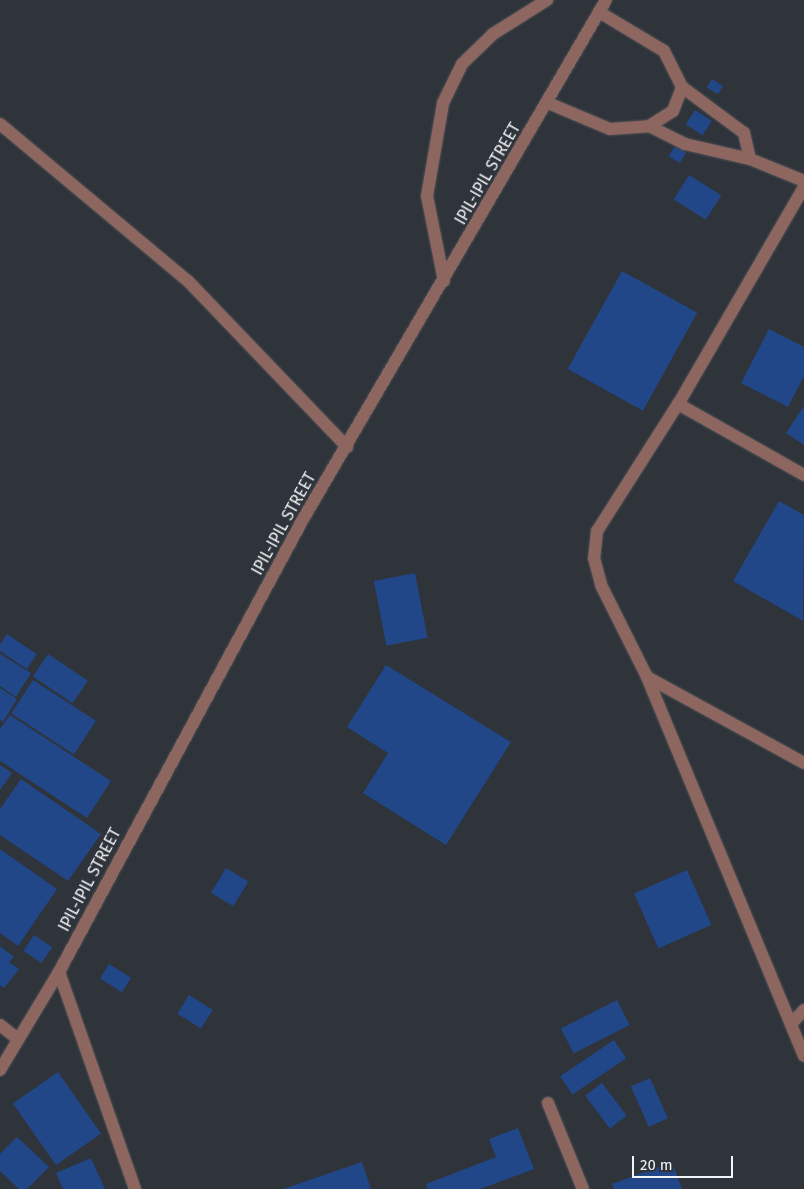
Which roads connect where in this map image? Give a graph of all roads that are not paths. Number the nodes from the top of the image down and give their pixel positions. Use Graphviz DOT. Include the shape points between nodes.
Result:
graph roads {
  1 [pos="547,0"];
  2 [pos="606,0"];
  3 [pos="600,12"];
  4 [pos="682,87"];
  5 [pos="548,103"];
  6 [pos="0,124"];
  7 [pos="649,126"];
  8 [pos="750,159"];
  9 [pos="804,182"];
  10 [pos="804,187"];
  11 [pos="444,280"];
  12 [pos="678,404"];
  13 [pos="346,446"];
  14 [pos="804,474"];
  15 [pos="646,676"];
  16 [pos="804,763"];
  17 [pos="59,972"];
  18 [pos="804,1010"];
  19 [pos="791,1024"];
  20 [pos="0,1025"];
  21 [pos="18,1038"];
  22 [pos="804,1056"];
  23 [pos="0,1070"];
  24 [pos="548,1103"];
  25 [pos="134,1189"];
  26 [pos="583,1189"];
  1 -- 11 [label="street" via="493,34 462,64 443,103 427,196"];
  2 -- 3 [label="street, IPIL-IPIL STREET"];
  3 -- 4 [label="street" via="664,51"];
  3 -- 5 [label="street, IPIL-IPIL STREET"];
  4 -- 7 [label="street" via="673,111"];
  4 -- 8 [label="street" via="744,133"];
  5 -- 7 [label="street" via="610,129"];
  5 -- 11 [label="street, IPIL-IPIL STREET"];
  6 -- 13 [label="street" via="188,280"];
  7 -- 8 [label="street" via="685,144"];
  8 -- 9 [label="street"];
  10 -- 12 [label="street"];
  11 -- 13 [label="street, IPIL-IPIL STREET"];
  12 -- 14 [label="street"];
  12 -- 15 [label="street" via="597,531 594,558 601,585"];
  13 -- 17 [label="street, IPIL-IPIL STREET"];
  15 -- 16 [label="street"];
  15 -- 19 [label="street"];
  17 -- 21 [label="street, IPIL-IPIL STREET"];
  17 -- 25 [label="street"];
  18 -- 19 [label="street"];
  19 -- 22 [label="street"];
  20 -- 21 [label="street"];
  21 -- 23 [label="street, IPIL-IPIL STREET"];
  24 -- 26 [label="street"];
}
